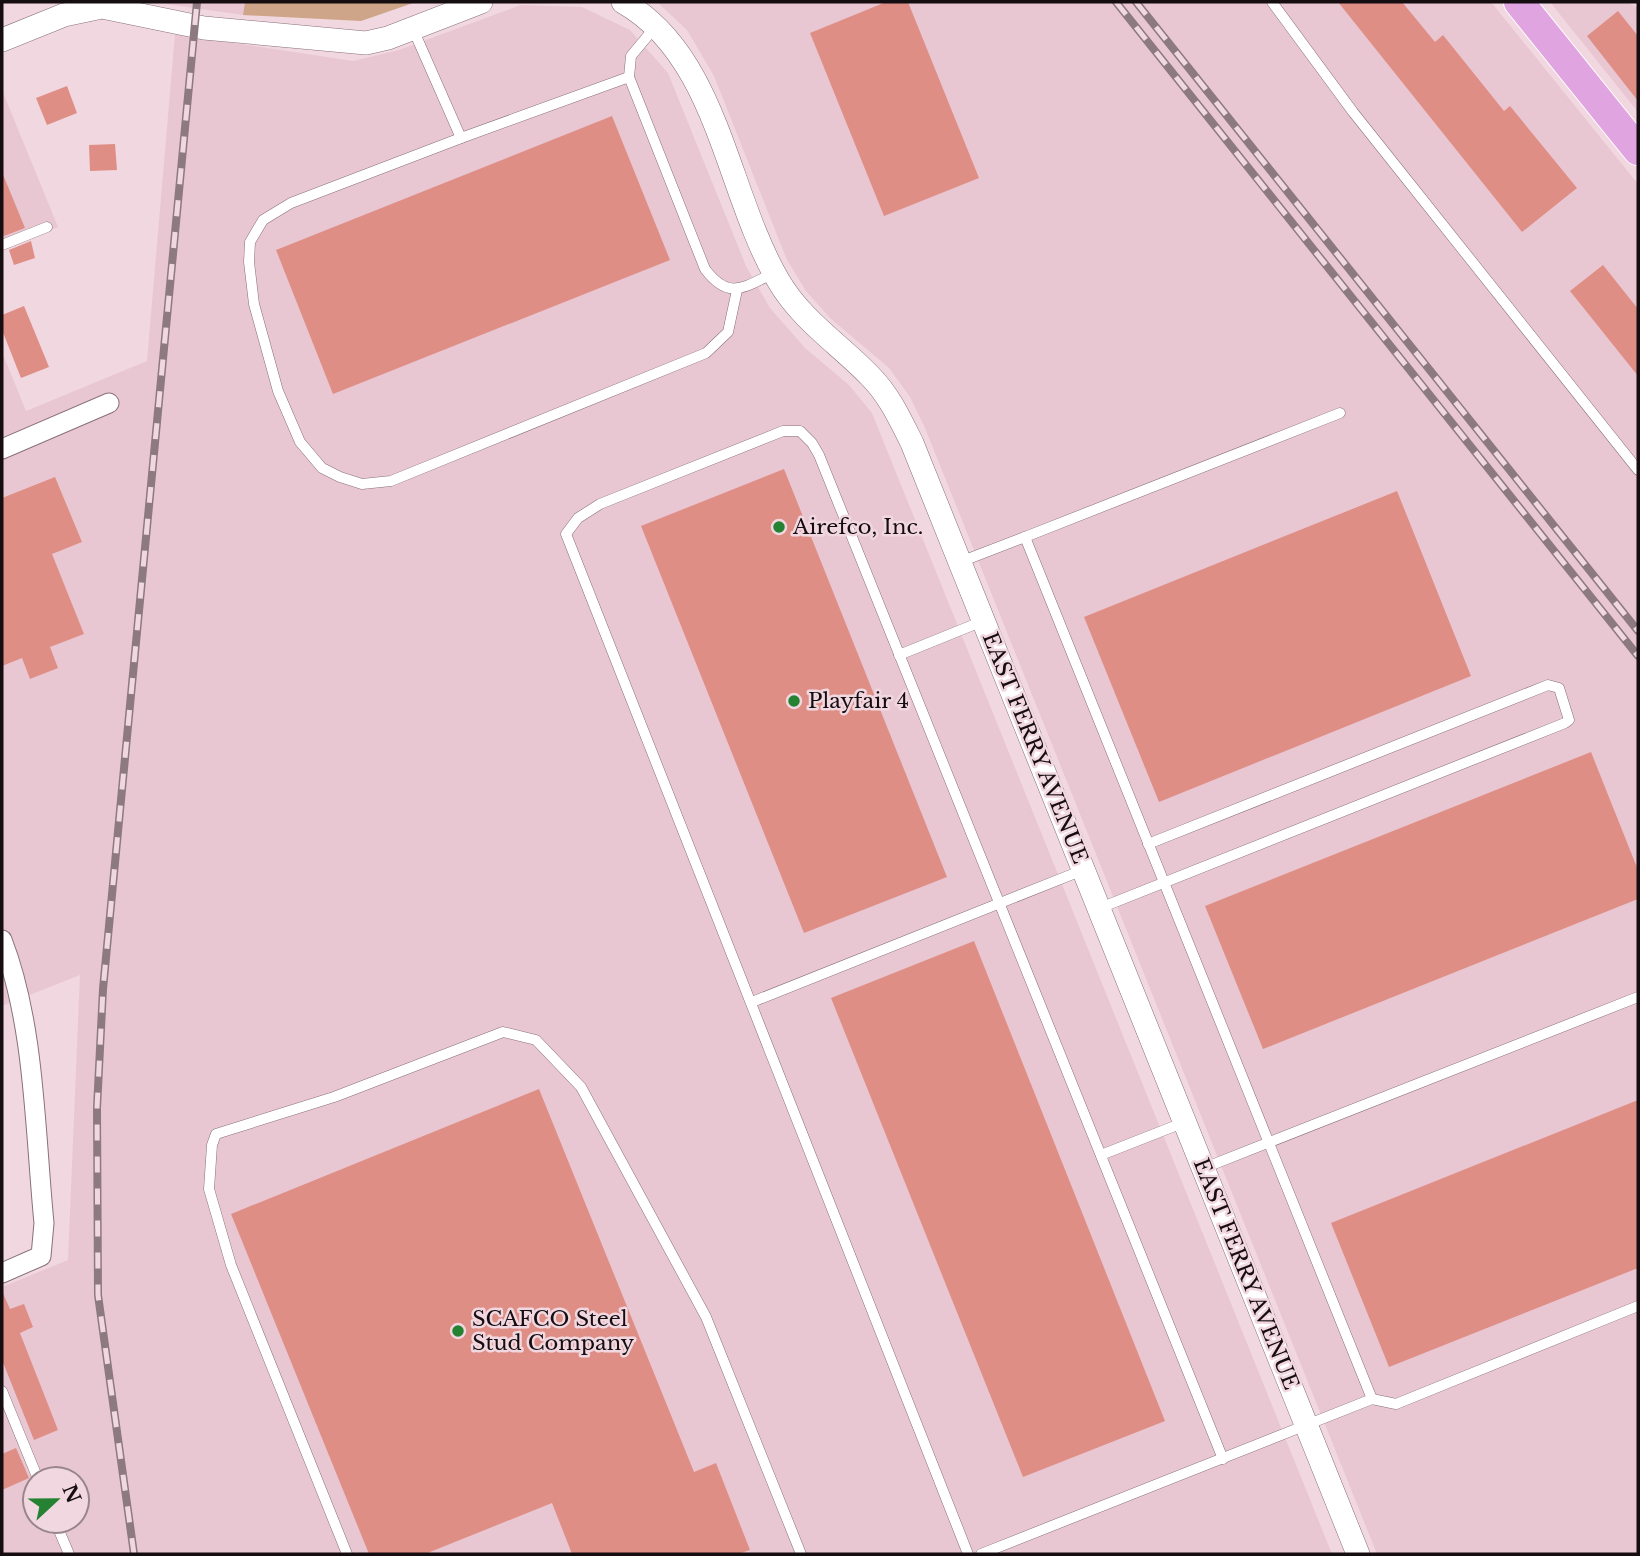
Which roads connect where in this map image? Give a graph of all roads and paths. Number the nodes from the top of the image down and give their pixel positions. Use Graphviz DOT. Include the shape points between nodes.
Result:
graph roads {
  1 [pos="481,2"];
  2 [pos="623,2"];
  3 [pos="1272,2"];
  4 [pos="1518,2"];
  5 [pos="101,4"];
  6 [pos="656,25"];
  7 [pos="413,29"];
  8 [pos="2,40"];
  9 [pos="629,77"];
  10 [pos="461,138"];
  11 [pos="1637,147"];
  12 [pos="47,227"];
  13 [pos="2,245"];
  14 [pos="774,274"];
  15 [pos="737,290"];
  16 [pos="109,403"];
  17 [pos="1340,413"];
  18 [pos="2,449"];
  19 [pos="1638,470"];
  20 [pos="1025,537"];
  21 [pos="960,562"];
  22 [pos="984,621"];
  23 [pos="899,655"];
  24 [pos="1148,844"];
  25 [pos="1084,869"];
  26 [pos="1163,882"];
  27 [pos="999,904"];
  28 [pos="1100,908"];
  29 [pos="2,940"];
  30 [pos="1638,997"];
  31 [pos="752,1002"];
  32 [pos="1185,1122"];
  33 [pos="1269,1143"];
  34 [pos="1101,1155"];
  35 [pos="1204,1168"];
  36 [pos="2,1273"];
  37 [pos="1638,1306"];
  38 [pos="2,1391"];
  39 [pos="1372,1399"];
  40 [pos="1307,1426"];
  41 [pos="1223,1459"];
  42 [pos="32,1465"];
  43 [pos="61,1535"];
  44 [pos="69,1554"];
  45 [pos="347,1554"];
  46 [pos="801,1554"];
  47 [pos="968,1554"];
  48 [pos="981,1554"];
  49 [pos="1358,1554"];
  1 -- 7 [label="street"];
  2 -- 6 [label="street, EAST FERRY AVENUE"];
  3 -- 19 [label="lane" via="1353,112"];
  4 -- 11 [label="main road"];
  5 -- 7 [label="street" via="204,28 350,43 379,41"];
  5 -- 8 [label="street"];
  6 -- 9 [label="lane" via="631,56"];
  6 -- 14 [label="street, EAST FERRY AVENUE" via="691,70"];
  7 -- 10 [label="lane"];
  9 -- 10 [label="lane"];
  9 -- 15 [label="lane" via="705,269 725,289"];
  10 -- 15 [label="lane" via="291,203 263,220 250,242 254,304 278,391 300,442 322,468 362,484 391,481 706,353 728,332"];
  12 -- 13 [label="lane"];
  14 -- 15 [label="lane"];
  14 -- 21 [label="street, EAST FERRY AVENUE" via="806,319 887,396 912,443"];
  16 -- 18 [label="street"];
  17 -- 20 [label="lane"];
  20 -- 21 [label="lane"];
  20 -- 24 [label="lane"];
  21 -- 22 [label="street, EAST FERRY AVENUE"];
  22 -- 23 [label="lane"];
  22 -- 25 [label="street, EAST FERRY AVENUE"];
  23 -- 27 [label="lane"];
  23 -- 31 [label="lane" via="819,455 800,431 783,431 600,504 578,518 566,534"];
  24 -- 26 [label="lane"];
  24 -- 26 [label="lane" via="1548,685 1559,688 1570,714 1565,723"];
  25 -- 27 [label="lane"];
  25 -- 28 [label="street, EAST FERRY AVENUE"];
  26 -- 28 [label="lane"];
  26 -- 33 [label="lane"];
  27 -- 31 [label="lane"];
  27 -- 34 [label="lane"];
  28 -- 32 [label="street, EAST FERRY AVENUE"];
  29 -- 36 [label="street" via="24,1017 44,1223 41,1256"];
  30 -- 33 [label="lane"];
  31 -- 47 [label="lane"];
  32 -- 34 [label="lane"];
  32 -- 35 [label="street, EAST FERRY AVENUE"];
  33 -- 35 [label="lane"];
  33 -- 39 [label="lane"];
  34 -- 41 [label="lane"];
  35 -- 40 [label="street, EAST FERRY AVENUE"];
  37 -- 39 [label="lane" via="1396,1404"];
  38 -- 42 [label="lane"];
  39 -- 40 [label="lane"];
  40 -- 41 [label="lane"];
  40 -- 49 [label="street, EAST FERRY AVENUE"];
  41 -- 48 [label="lane"];
  43 -- 44 [label="lane"];
  45 -- 46 [label="lane" via="231,1265 209,1189 212,1145 216,1134 334,1097 503,1032 536,1040 581,1087 706,1317"];
}
